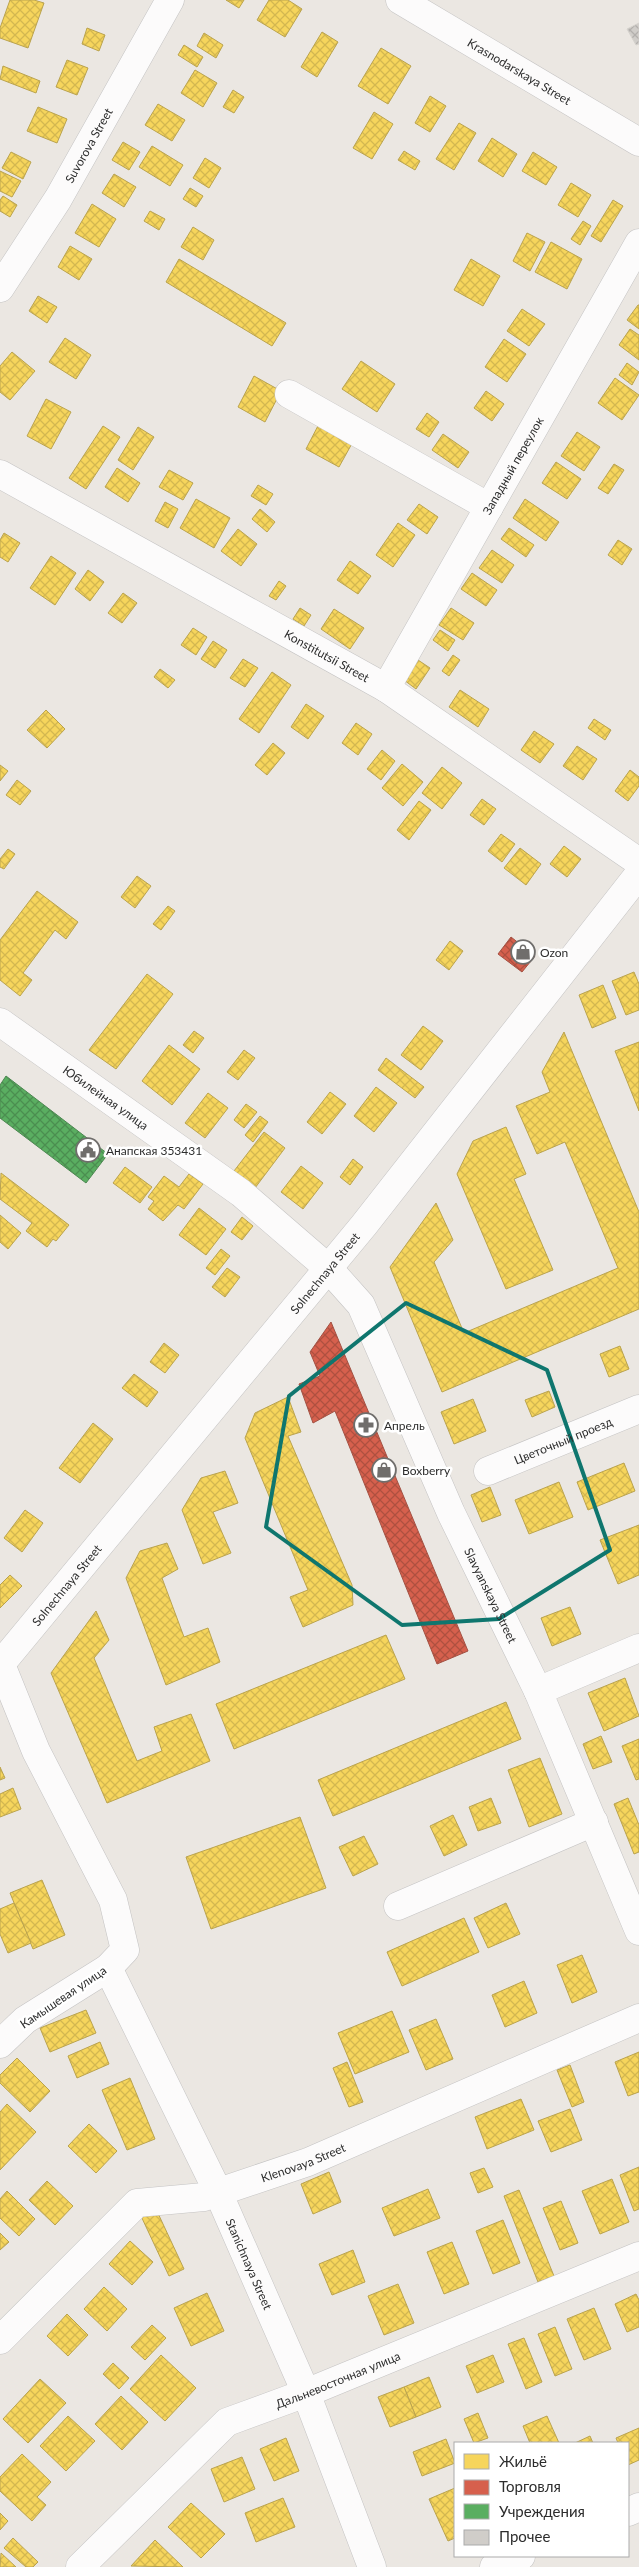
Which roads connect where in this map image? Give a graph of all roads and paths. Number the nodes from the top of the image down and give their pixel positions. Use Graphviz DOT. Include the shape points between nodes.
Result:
graph roads {
  1 [pos="170,0"];
  2 [pos="400,0"];
  3 [pos="639,142"];
  4 [pos="639,243"];
  5 [pos="0,288"];
  6 [pos="289,394"];
  7 [pos="0,474"];
  8 [pos="489,508"];
  9 [pos="386,688"];
  10 [pos="639,862"];
  11 [pos="634,892"];
  12 [pos="0,1022"];
  13 [pos="328,1268"];
  14 [pos="639,1409"];
  15 [pos="488,1471"];
  16 [pos="639,1648"];
  17 [pos="0,1663"];
  18 [pos="538,1691"];
  19 [pos="594,1822"];
  20 [pos="629,1878"];
  21 [pos="398,1906"];
  22 [pos="639,1931"];
  23 [pos="116,1959"];
  24 [pos="639,2018"];
  25 [pos="0,2044"];
  26 [pos="218,2192"];
  27 [pos="639,2256"];
  28 [pos="0,2340"];
  29 [pos="306,2393"];
  30 [pos="519,2557"];
  31 [pos="80,2567"];
  32 [pos="372,2567"];
  33 [pos="494,2567"];
  1 -- 5 [label="street, Suvorova Street" via="58,199"];
  2 -- 3 [label="street, Krasnodarskaya Street"];
  4 -- 8 [label="street, Западный переулок"];
  6 -- 8 [label="street"];
  7 -- 9 [label="street, Konstitutsii Street"];
  8 -- 9 [label="street, Западный переулок"];
  9 -- 10 [label="street, Konstitutsii Street"];
  11 -- 13 [label="street, Solnechnaya Street"];
  12 -- 13 [label="street, Юбилейная улица" via="240,1192"];
  13 -- 17 [label="street, Solnechnaya Street"];
  13 -- 18 [label="street, Slavyanskaya Street" via="360,1305 451,1514"];
  14 -- 15 [label="street, Цветочный проезд"];
  16 -- 18 [label="street"];
  17 -- 23 [label="street, Stanichnaya Street" via="36,1751 113,1900"];
  18 -- 19 [label="street, Slavyanskaya Street"];
  19 -- 20 [label="street, Slavyanskaya Street"];
  19 -- 21 [label="street"];
  20 -- 22 [label="street, Slavyanskaya Street"];
  23 -- 25 [label="street, Камышевая улица" via="25,2020"];
  23 -- 26 [label="street, Stanichnaya Street"];
  24 -- 26 [label="street, Klenovaya Street" via="308,2162"];
  26 -- 28 [label="street, Klenovaya Street" via="204,2197 137,2204"];
  26 -- 29 [label="street, Stanichnaya Street"];
  27 -- 29 [label="street, Дальневосточная улица"];
  29 -- 31 [label="street, Дальневосточная улица" via="227,2422"];
  29 -- 32 [label="street, Stanichnaya Street"];
  30 -- 33 [label="street"];
}
